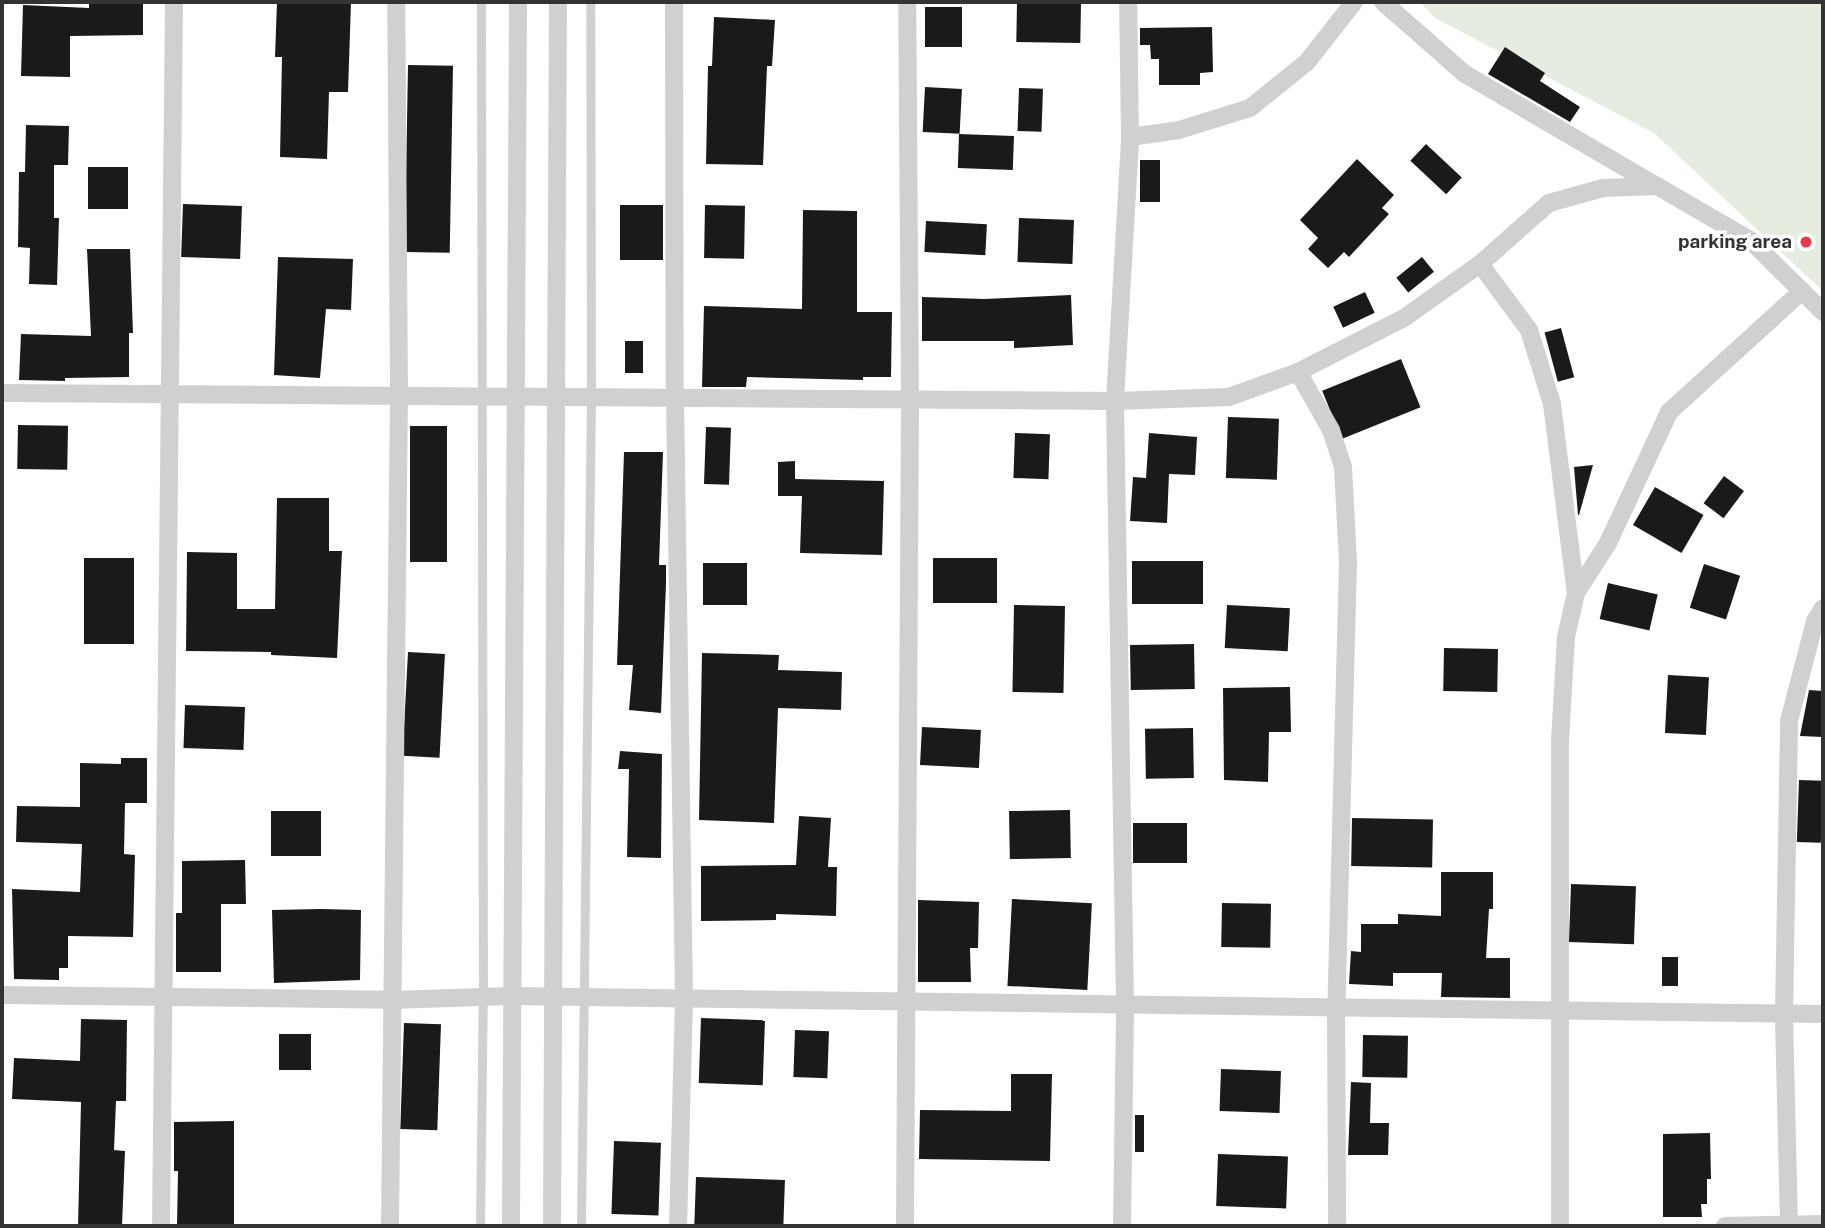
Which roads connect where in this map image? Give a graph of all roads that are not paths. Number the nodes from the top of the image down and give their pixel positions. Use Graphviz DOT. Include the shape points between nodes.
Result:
graph roads {
  1 [pos="174,2"];
  2 [pos="396,2"];
  3 [pos="481,2"];
  4 [pos="518,2"];
  5 [pos="558,2"];
  6 [pos="590,2"];
  7 [pos="674,2"];
  8 [pos="907,2"];
  9 [pos="1128,2"];
  10 [pos="1354,2"];
  11 [pos="1383,2"];
  12 [pos="1130,137"];
  13 [pos="1657,186"];
  14 [pos="1480,264"];
  15 [pos="1802,291"];
  16 [pos="1823,312"];
  17 [pos="1298,372"];
  18 [pos="2,393"];
  19 [pos="170,394"];
  20 [pos="399,396"];
  21 [pos="481,397"];
  22 [pos="515,397"];
  23 [pos="557,397"];
  24 [pos="591,397"];
  25 [pos="675,398"];
  26 [pos="910,400"];
  27 [pos="1115,401"];
  28 [pos="1576,593"];
  29 [pos="1823,608"];
  30 [pos="2,995"];
  31 [pos="483,996"];
  32 [pos="510,996"];
  33 [pos="552,997"];
  34 [pos="163,998"];
  35 [pos="582,998"];
  36 [pos="684,999"];
  37 [pos="392,1000"];
  38 [pos="907,1002"];
  39 [pos="1125,1005"];
  40 [pos="1336,1008"];
  41 [pos="1561,1011"];
  42 [pos="1784,1014"];
  43 [pos="1823,1014"];
  44 [pos="1788,1223"];
  45 [pos="1823,1224"];
  46 [pos="161,1226"];
  47 [pos="390,1226"];
  48 [pos="480,1226"];
  49 [pos="510,1226"];
  50 [pos="552,1226"];
  51 [pos="581,1226"];
  52 [pos="678,1226"];
  53 [pos="905,1226"];
  54 [pos="1122,1226"];
  55 [pos="1337,1226"];
  56 [pos="1560,1226"];
  57 [pos="1725,1226"];
  1 -- 19 [label="street"];
  2 -- 20 [label="street"];
  3 -- 21 [label="lane"];
  4 -- 22 [label="street"];
  5 -- 23 [label="street"];
  6 -- 24 [label="lane"];
  7 -- 25 [label="street"];
  8 -- 26 [label="street"];
  9 -- 12 [label="street"];
  10 -- 12 [label="street" via="1307,62 1250,108 1179,130"];
  11 -- 13 [label="street" via="1465,74"];
  12 -- 27 [label="street"];
  13 -- 14 [label="street" via="1603,188 1549,203"];
  13 -- 15 [label="street" via="1750,240"];
  14 -- 17 [label="street" via="1404,318"];
  14 -- 28 [label="street" via="1529,330 1552,404"];
  15 -- 16 [label="street"];
  15 -- 28 [label="street" via="1669,412 1608,543"];
  17 -- 27 [label="street" via="1229,397"];
  17 -- 40 [label="street" via="1331,430 1344,481 1348,562"];
  18 -- 19 [label="street"];
  19 -- 20 [label="street"];
  19 -- 34 [label="street"];
  20 -- 21 [label="street"];
  20 -- 37 [label="street"];
  21 -- 22 [label="street"];
  21 -- 31 [label="lane"];
  22 -- 23 [label="street"];
  22 -- 32 [label="street"];
  23 -- 24 [label="street"];
  23 -- 33 [label="street"];
  24 -- 25 [label="street"];
  24 -- 35 [label="lane"];
  25 -- 26 [label="street"];
  25 -- 36 [label="street"];
  26 -- 27 [label="street"];
  26 -- 38 [label="street"];
  27 -- 39 [label="street"];
  28 -- 41 [label="street" via="1566,637 1559,741"];
  29 -- 42 [label="street" via="1815,621 1789,720"];
  30 -- 34 [label="street"];
  31 -- 32 [label="street"];
  31 -- 37 [label="street"];
  31 -- 48 [label="lane"];
  32 -- 33 [label="street"];
  32 -- 49 [label="street"];
  33 -- 35 [label="street"];
  33 -- 50 [label="street"];
  34 -- 37 [label="street"];
  34 -- 46 [label="street"];
  35 -- 36 [label="street"];
  35 -- 51 [label="lane"];
  36 -- 38 [label="street"];
  36 -- 52 [label="street"];
  37 -- 47 [label="street"];
  38 -- 39 [label="street"];
  38 -- 53 [label="street"];
  39 -- 40 [label="street"];
  39 -- 54 [label="street"];
  40 -- 41 [label="street"];
  40 -- 55 [label="street"];
  41 -- 42 [label="street"];
  41 -- 56 [label="street"];
  42 -- 43 [label="street"];
  42 -- 44 [label="street"];
  44 -- 45 [label="street"];
  44 -- 57 [label="street"];
}
